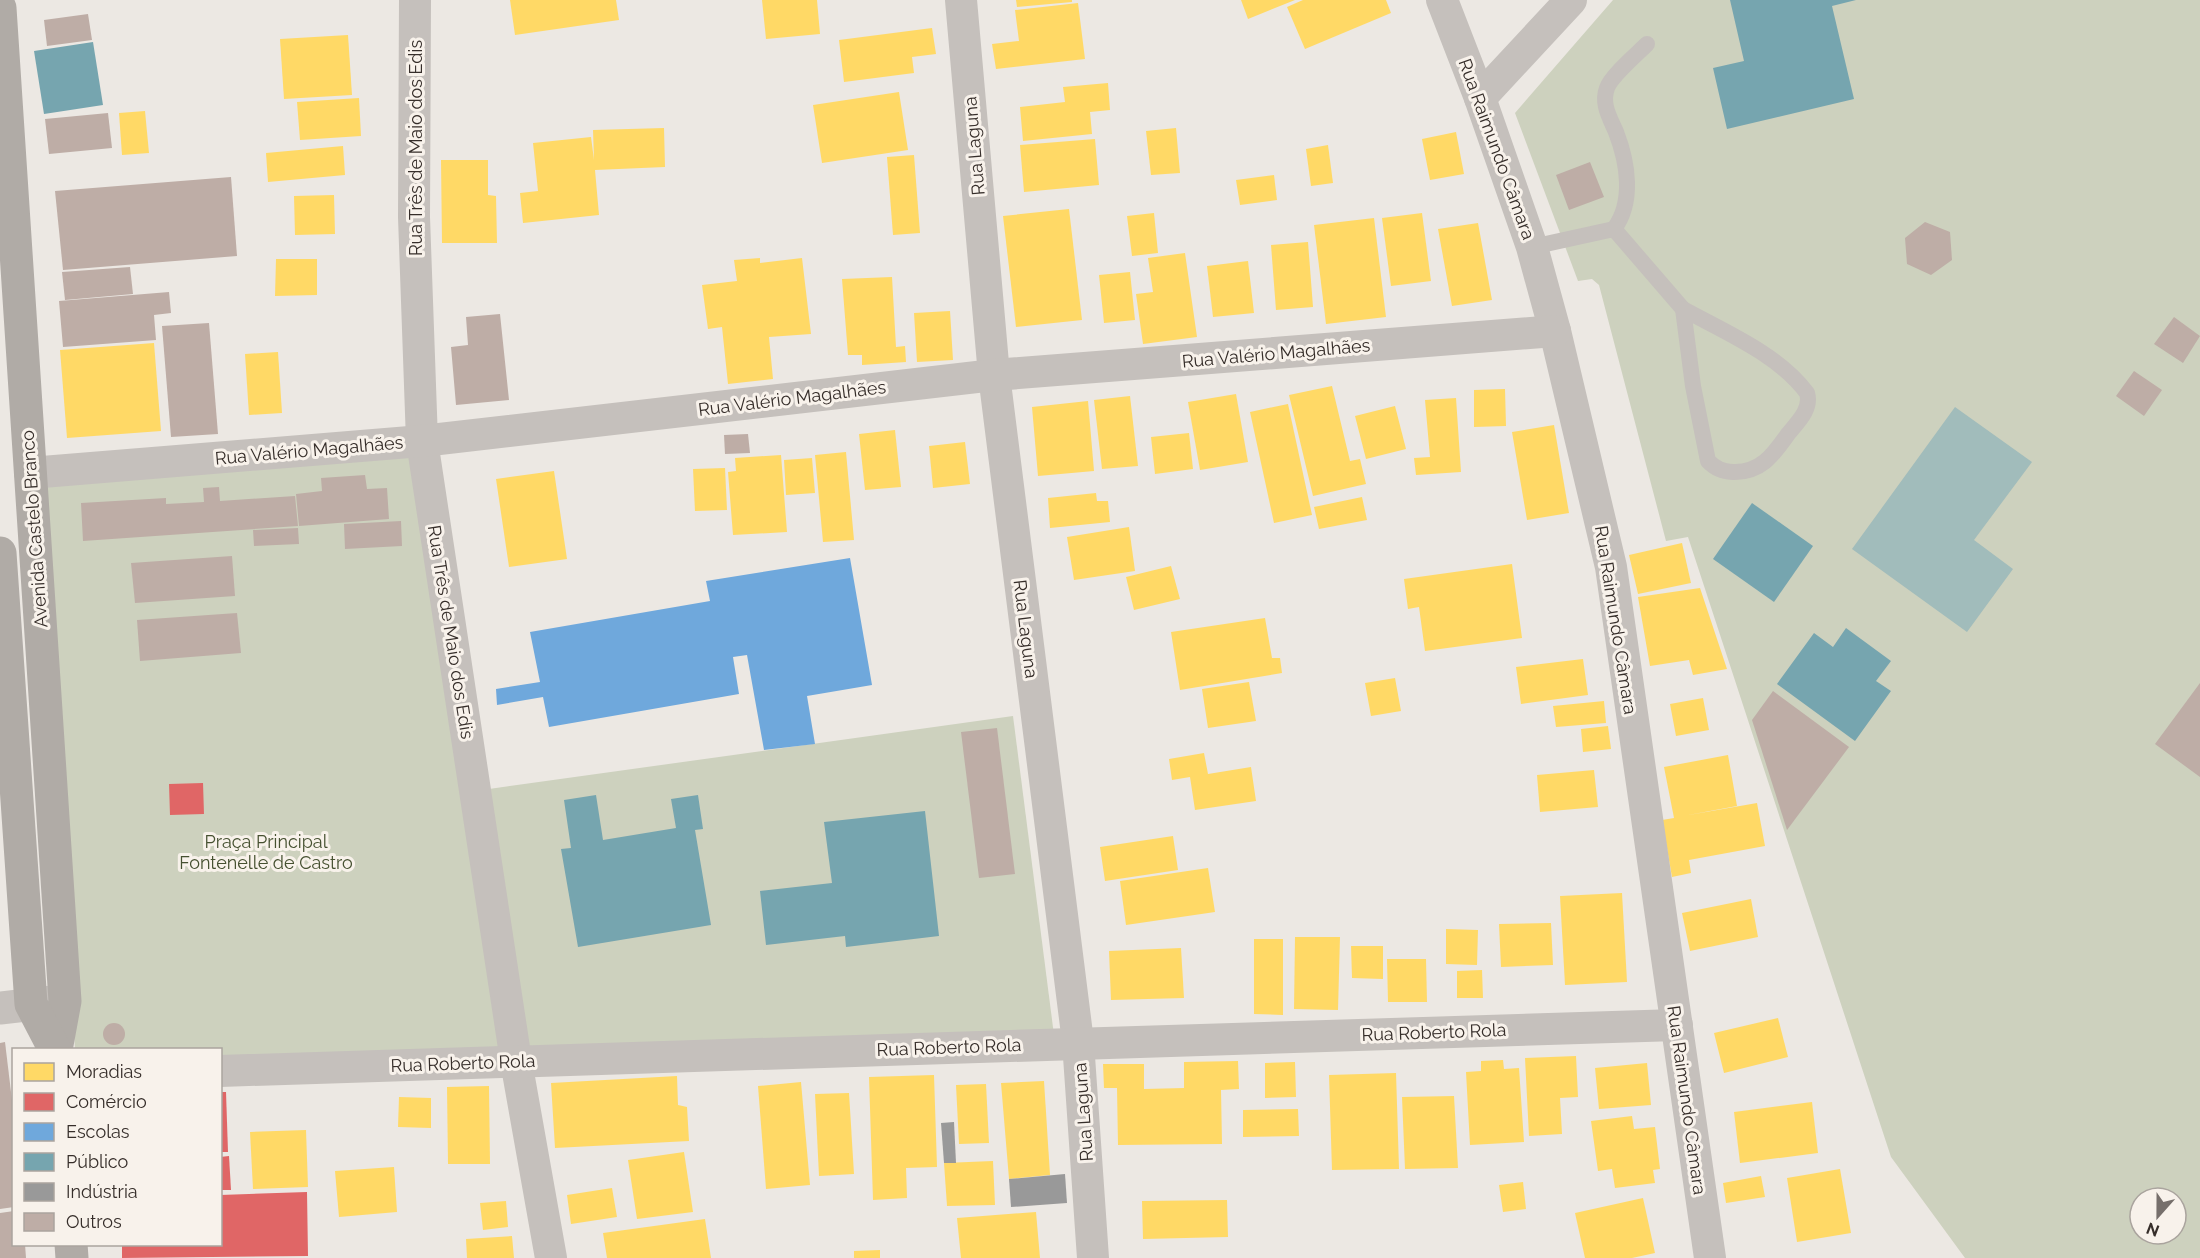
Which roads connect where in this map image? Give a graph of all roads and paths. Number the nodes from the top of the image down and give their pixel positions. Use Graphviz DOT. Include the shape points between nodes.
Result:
graph roads {
  1 [pos="415,0"];
  2 [pos="961,0"];
  3 [pos="1442,0"];
  4 [pos="1571,0"];
  5 [pos="0,8"];
  6 [pos="1647,44"];
  7 [pos="1480,98"];
  8 [pos="1614,229"];
  9 [pos="1532,247"];
  10 [pos="1683,309"];
  11 [pos="1555,331"];
  12 [pos="994,375"];
  13 [pos="422,441"];
  14 [pos="30,473"];
  15 [pos="0,554"];
  16 [pos="65,1001"];
  17 [pos="16,1006"];
  18 [pos="1677,1025"];
  19 [pos="1078,1042"];
  20 [pos="53,1048"];
  21 [pos="55,1048"];
  22 [pos="516,1061"];
  23 [pos="222,1071"];
  24 [pos="551,1258"];
  25 [pos="1093,1258"];
  26 [pos="1710,1258"];
  1 -- 13 [label="street, Rua Três de Maio dos Edis" via="414,217"];
  2 -- 12 [label="street, Rua Laguna"];
  3 -- 7 [label="street, Rua Raimundo Câmara"];
  4 -- 7 [label="street"];
  5 -- 14 [label="highway, Avenida Castelo Branco"];
  6 -- 8 [label="lane" via="1607,87 1605,105 1617,135 1628,183 1626,210"];
  7 -- 9 [label="street, Rua Raimundo Câmara"];
  8 -- 9 [label="lane"];
  8 -- 10 [label="lane"];
  9 -- 11 [label="street, Rua Raimundo Câmara"];
  10 -- 10 [label="lane" via="1708,461 1723,471 1759,468 1802,416 1808,405 1807,393 1782,368"];
  11 -- 12 [label="street, Rua Valério Magalhães"];
  11 -- 18 [label="street, Rua Raimundo Câmara" via="1611,567"];
  12 -- 13 [label="street, Rua Valério Magalhães"];
  12 -- 19 [label="street, Rua Laguna"];
  13 -- 14 [label="street, Rua Valério Magalhães"];
  13 -- 22 [label="street, Rua Três de Maio dos Edis"];
  14 -- 16 [label="highway, Avenida Castelo Branco"];
  15 -- 17 [label="highway, Avenida Castelo Branco"];
  16 -- 17 [label="street"];
  16 -- 21 [label="highway, Avenida Castelo Branco"];
  17 -- 20 [label="highway, Avenida Castelo Branco"];
  18 -- 19 [label="street, Rua Roberto Rola"];
  18 -- 26 [label="street, Rua Raimundo Câmara"];
  19 -- 22 [label="street, Rua Roberto Rola"];
  19 -- 25 [label="street, Rua Laguna"];
  22 -- 23 [label="street, Rua Roberto Rola"];
  22 -- 24 [label="street, Rua Três de Maio dos Edis"];
}
